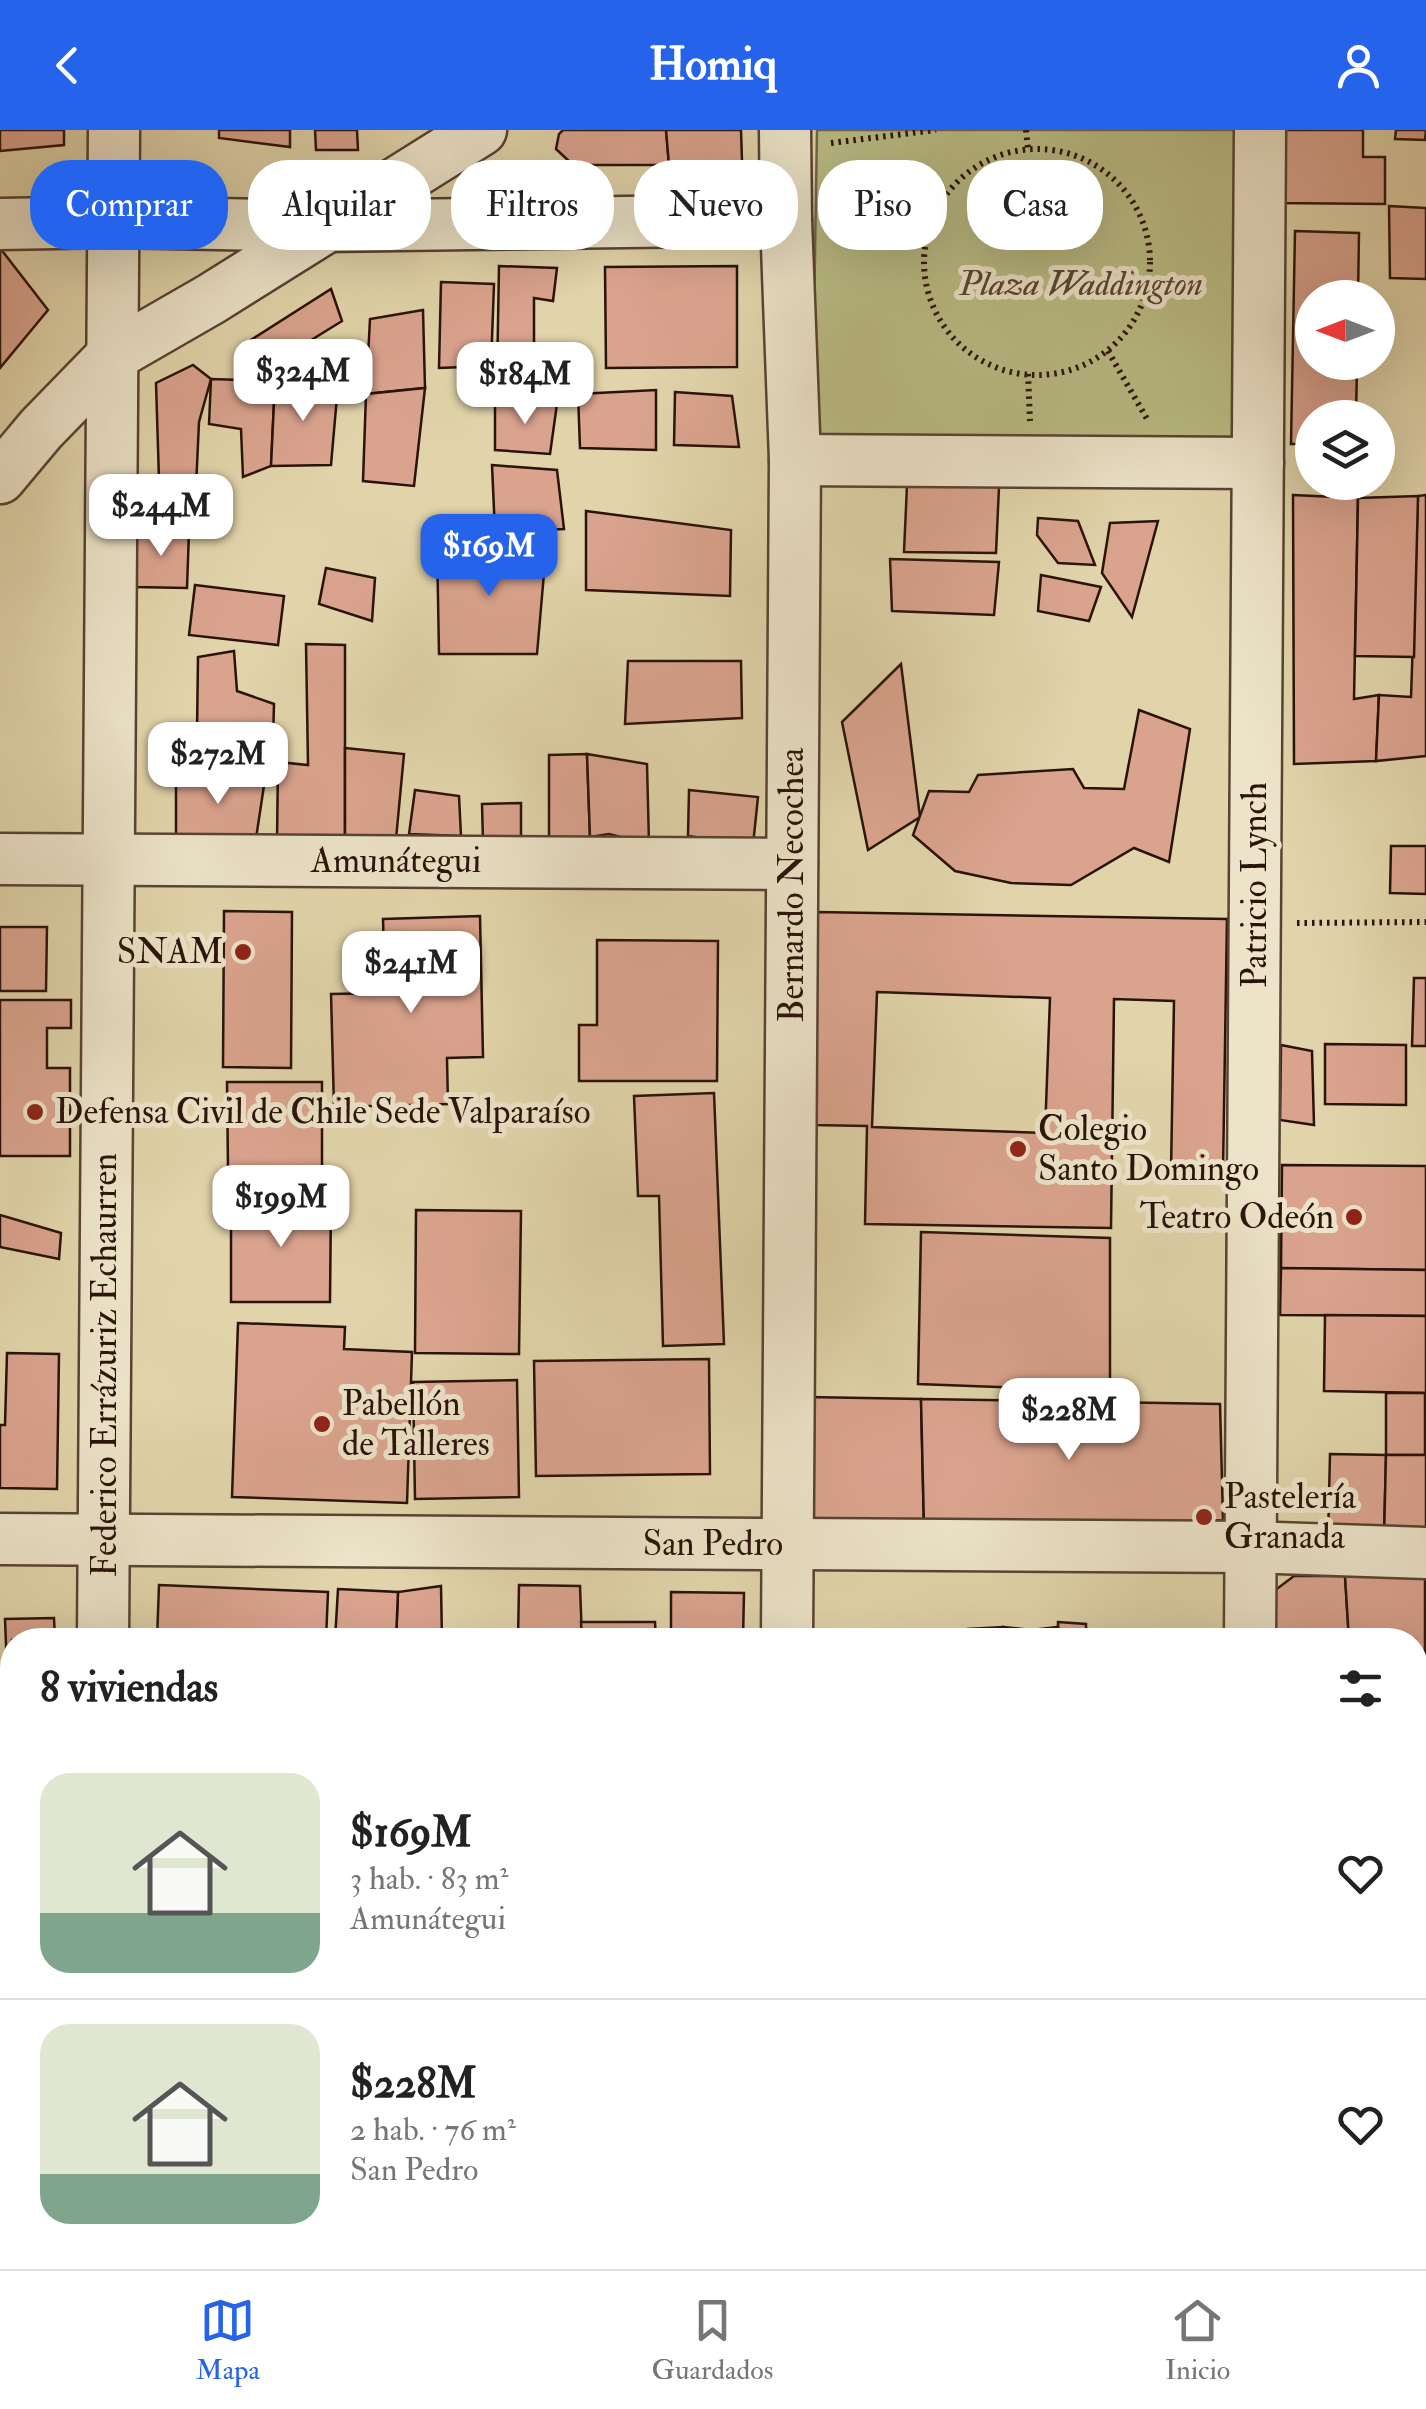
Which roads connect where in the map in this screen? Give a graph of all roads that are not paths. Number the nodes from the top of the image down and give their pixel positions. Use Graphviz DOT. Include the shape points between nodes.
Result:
graph roads {
  1 [pos="114,130"];
  2 [pos="481,130"];
  3 [pos="1260,130"];
  4 [pos="808,137"];
  5 [pos="114,160"];
  6 [pos="431,161"];
  7 [pos="798,175"];
  8 [pos="634,222"];
  9 [pos="30,223"];
  10 [pos="0,224"];
  11 [pos="431,225"];
  12 [pos="113,250"];
  13 [pos="287,250"];
  14 [pos="787,250"];
  15 [pos="112,356"];
  16 [pos="795,460"];
  17 [pos="1258,464"];
  18 [pos="0,478"];
  19 [pos="0,858"];
  20 [pos="108,860"];
  21 [pos="792,864"];
  22 [pos="0,1539"];
  23 [pos="104,1540"];
  24 [pos="788,1544"];
  25 [pos="1251,1548"];
  26 [pos="1426,1553"];
  27 [pos="103,1628"];
  28 [pos="787,1628"];
  29 [pos="1250,1628"];
  1 -- 5 [label="street, Federico Errázuriz Echaurren"];
  2 -- 6 [label="street"];
  3 -- 17 [label="street, Patricio Lynch"];
  4 -- 7 [label="street, Bernardo Necochea"];
  8 -- 11 [label="street"];
  9 -- 10 [label="street"];
  12 -- 15 [label="street, Federico Errázuriz Echaurren"];
  13 -- 15 [label="street"];
  14 -- 16 [label="street, Bernardo Necochea"];
  15 -- 18 [label="street"];
  15 -- 20 [label="street, Federico Errázuriz Echaurren"];
  16 -- 17 [label="street"];
  16 -- 21 [label="street, Bernardo Necochea"];
  17 -- 25 [label="street, Patricio Lynch"];
  19 -- 20 [label="street, Amunátegui"];
  20 -- 21 [label="street, Amunátegui"];
  20 -- 23 [label="street, Federico Errázuriz Echaurren"];
  21 -- 24 [label="street, Bernardo Necochea"];
  22 -- 23 [label="street, San Pedro"];
  23 -- 24 [label="street, San Pedro"];
  23 -- 27 [label="street, Federico Errázuriz Echaurren"];
  24 -- 25 [label="street, San Pedro"];
  24 -- 28 [label="street, Bernardo Necochea"];
  25 -- 26 [label="street, San Pedro"];
  25 -- 29 [label="street, Patricio Lynch"];
}
